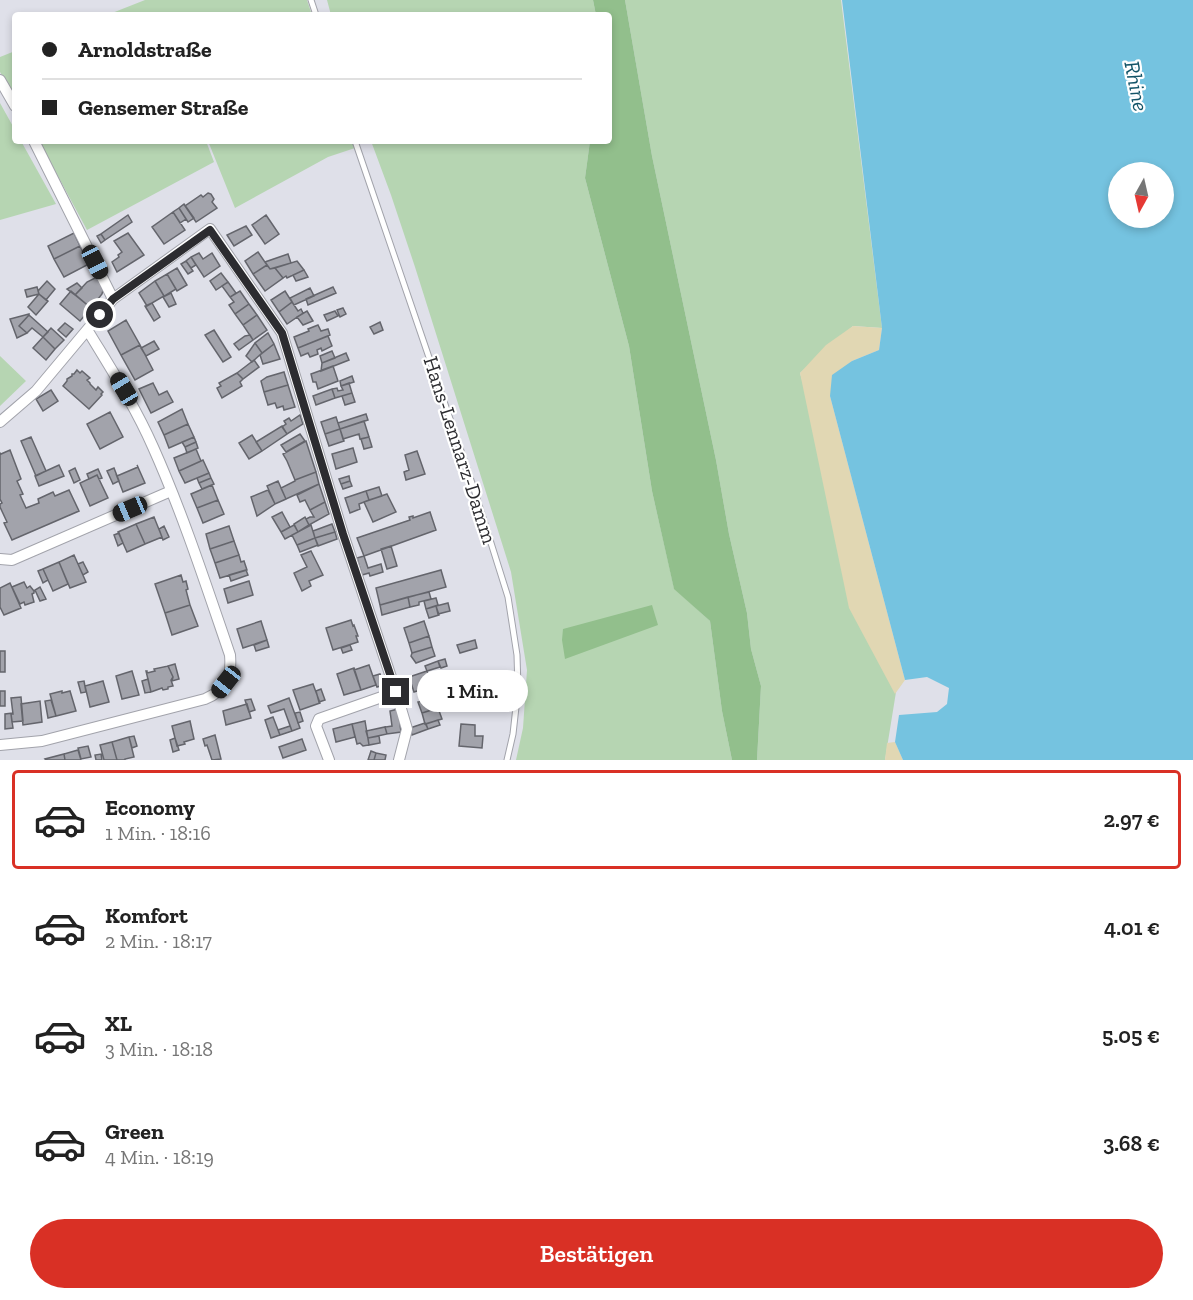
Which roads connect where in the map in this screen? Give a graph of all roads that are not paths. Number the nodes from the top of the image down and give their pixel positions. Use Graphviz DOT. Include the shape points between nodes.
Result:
graph roads {
  1 [pos="0,80"];
  2 [pos="12,101"];
  3 [pos="36,144"];
  4 [pos="356,144"];
  5 [pos="113,299"];
  6 [pos="88,331"];
  7 [pos="0,422"];
  8 [pos="171,491"];
  9 [pos="0,559"];
  10 [pos="396,692"];
  11 [pos="0,745"];
  12 [pos="328,760"];
  13 [pos="399,760"];
  14 [pos="507,760"];
  1 -- 2 [label="street"];
  3 -- 5 [label="street"];
  4 -- 14 [label="lane, Hans-Lennarz-Damm" via="508,597 518,688"];
  5 -- 6 [label="street"];
  5 -- 10 [label="street" via="210,230 282,333"];
  6 -- 7 [label="street" via="36,391"];
  6 -- 8 [label="street" via="124,389"];
  8 -- 9 [label="street" via="12,560"];
  8 -- 11 [label="street" via="230,655 231,669 226,682 217,694 204,699 42,741"];
  10 -- 12 [label="street" via="318,719 316,726"];
  10 -- 13 [label="street" via="407,729"];
}
